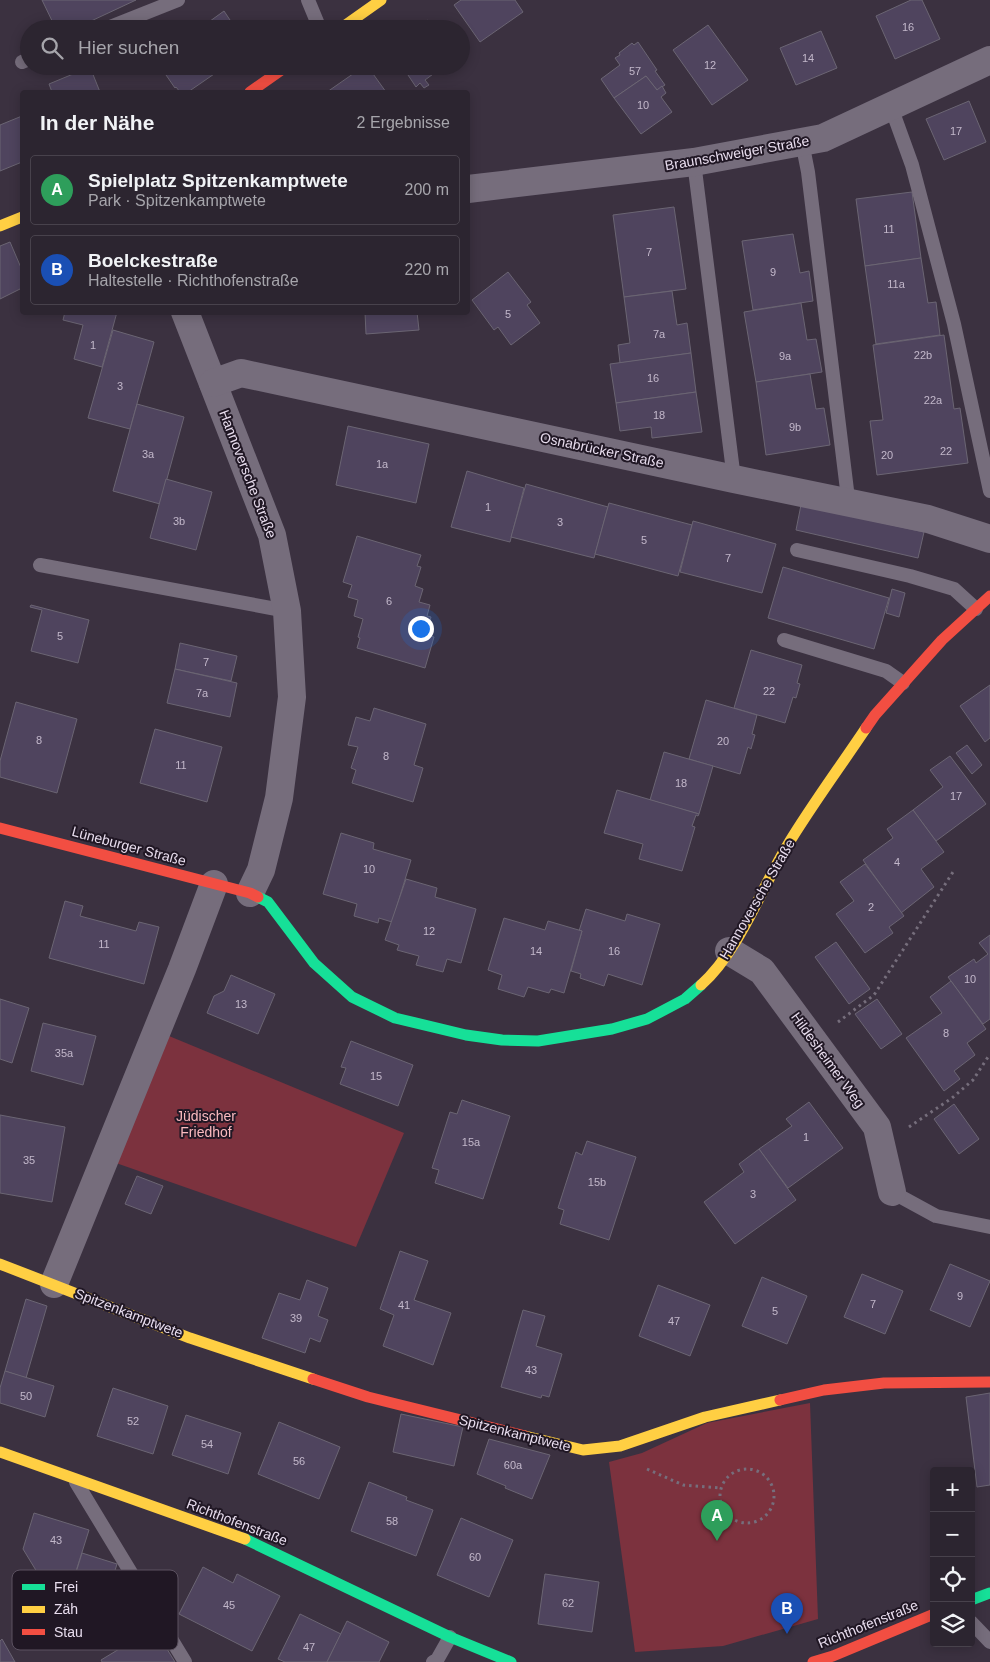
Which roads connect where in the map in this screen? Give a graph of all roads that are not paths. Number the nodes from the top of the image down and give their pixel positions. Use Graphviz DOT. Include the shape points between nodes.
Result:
graph roads {
  1 [pos="178,0"];
  2 [pos="308,0"];
  3 [pos="381,0"];
  4 [pos="128,20"];
  5 [pos="316,20"];
  6 [pos="353,20"];
  7 [pos="990,60"];
  8 [pos="274,75"];
  9 [pos="253,90"];
  10 [pos="891,106"];
  11 [pos="802,142"];
  12 [pos="694,162"];
  13 [pos="470,189"];
  14 [pos="20,218"];
  15 [pos="0,226"];
  16 [pos="186,315"];
  17 [pos="213,383"];
  18 [pos="734,479"];
  19 [pos="990,491"];
  20 [pos="845,502"];
  21 [pos="990,539"];
  22 [pos="797,550"];
  23 [pos="40,565"];
  24 [pos="990,596"];
  25 [pos="976,609"];
  26 [pos="287,611"];
  27 [pos="784,640"];
  28 [pos="903,683"];
  29 [pos="0,828"];
  30 [pos="214,884"];
  31 [pos="250,893"];
  32 [pos="729,951"];
  33 [pos="892,1192"];
  34 [pos="990,1227"];
  35 [pos="0,1264"];
  36 [pos="54,1284"];
  37 [pos="990,1382"];
  38 [pos="0,1452"];
  39 [pos="74,1479"];
  40 [pos="129,1570"];
  41 [pos="990,1593"];
  42 [pos="975,1599"];
  43 [pos="930,1616"];
  44 [pos="975,1626"];
  45 [pos="450,1637"];
  46 [pos="990,1642"];
  47 [pos="178,1650"];
  48 [pos="185,1662"];
  49 [pos="433,1662"];
  50 [pos="511,1662"];
  51 [pos="813,1662"];
  1 -- 4 [label="lane"];
  2 -- 5 [label="lane"];
  3 -- 6 [label="street"];
  7 -- 10 [label="street, Braunschweiger Straße"];
  8 -- 9 [label="street"];
  10 -- 11 [label="street, Braunschweiger Straße" via="823,138"];
  10 -- 19 [label="lane" via="912,165 954,324"];
  11 -- 12 [label="street, Braunschweiger Straße"];
  11 -- 20 [label="lane" via="848,490"];
  12 -- 13 [label="street, Braunschweiger Straße"];
  12 -- 18 [label="lane"];
  14 -- 15 [label="street"];
  16 -- 17 [label="street, Hannoversche Straße"];
  17 -- 18 [label="street, Osnabrücker Straße" via="241,373"];
  17 -- 26 [label="street, Hannoversche Straße" via="272,535"];
  18 -- 20 [label="street, Osnabrücker Straße"];
  20 -- 21 [label="street, Osnabrücker Straße" via="928,518"];
  22 -- 25 [label="lane" via="954,589"];
  23 -- 26 [label="lane"];
  24 -- 25 [label="street, Hannoversche Straße"];
  25 -- 28 [label="street, Hannoversche Straße"];
  26 -- 31 [label="street, Hannoversche Straße" via="292,697 279,798 261,870"];
  27 -- 28 [label="lane" via="886,671"];
  28 -- 32 [label="street, Hannoversche Straße" via="875,715 787,846"];
  29 -- 30 [label="street, Lüneburger Straße"];
  30 -- 31 [label="street, Lüneburger Straße"];
  30 -- 36 [label="street"];
  31 -- 32 [label="street, Hannoversche Straße" via="268,902 314,963 352,997 395,1018 502,1040 538,1041 570,1037 647,1019 685,1000 710,977"];
  32 -- 33 [label="street, Hildesheimer Weg" via="762,971 877,1127"];
  33 -- 34 [label="lane" via="936,1216"];
  35 -- 36 [label="street, Spitzenkamptwete"];
  36 -- 37 [label="street, Spitzenkamptwete" via="190,1338 368,1397 583,1450 620,1446 705,1417 824,1390 884,1382"];
  38 -- 39 [label="street, Richthofenstraße"];
  39 -- 40 [label="lane"];
  39 -- 45 [label="street, Richthofenstraße" via="254,1542"];
  41 -- 42 [label="street"];
  43 -- 51 [label="street, Richthofenstraße"];
  44 -- 46 [label="lane"];
  45 -- 49 [label="lane"];
  45 -- 50 [label="street, Richthofenstraße"];
  47 -- 48 [label="lane"];
}
